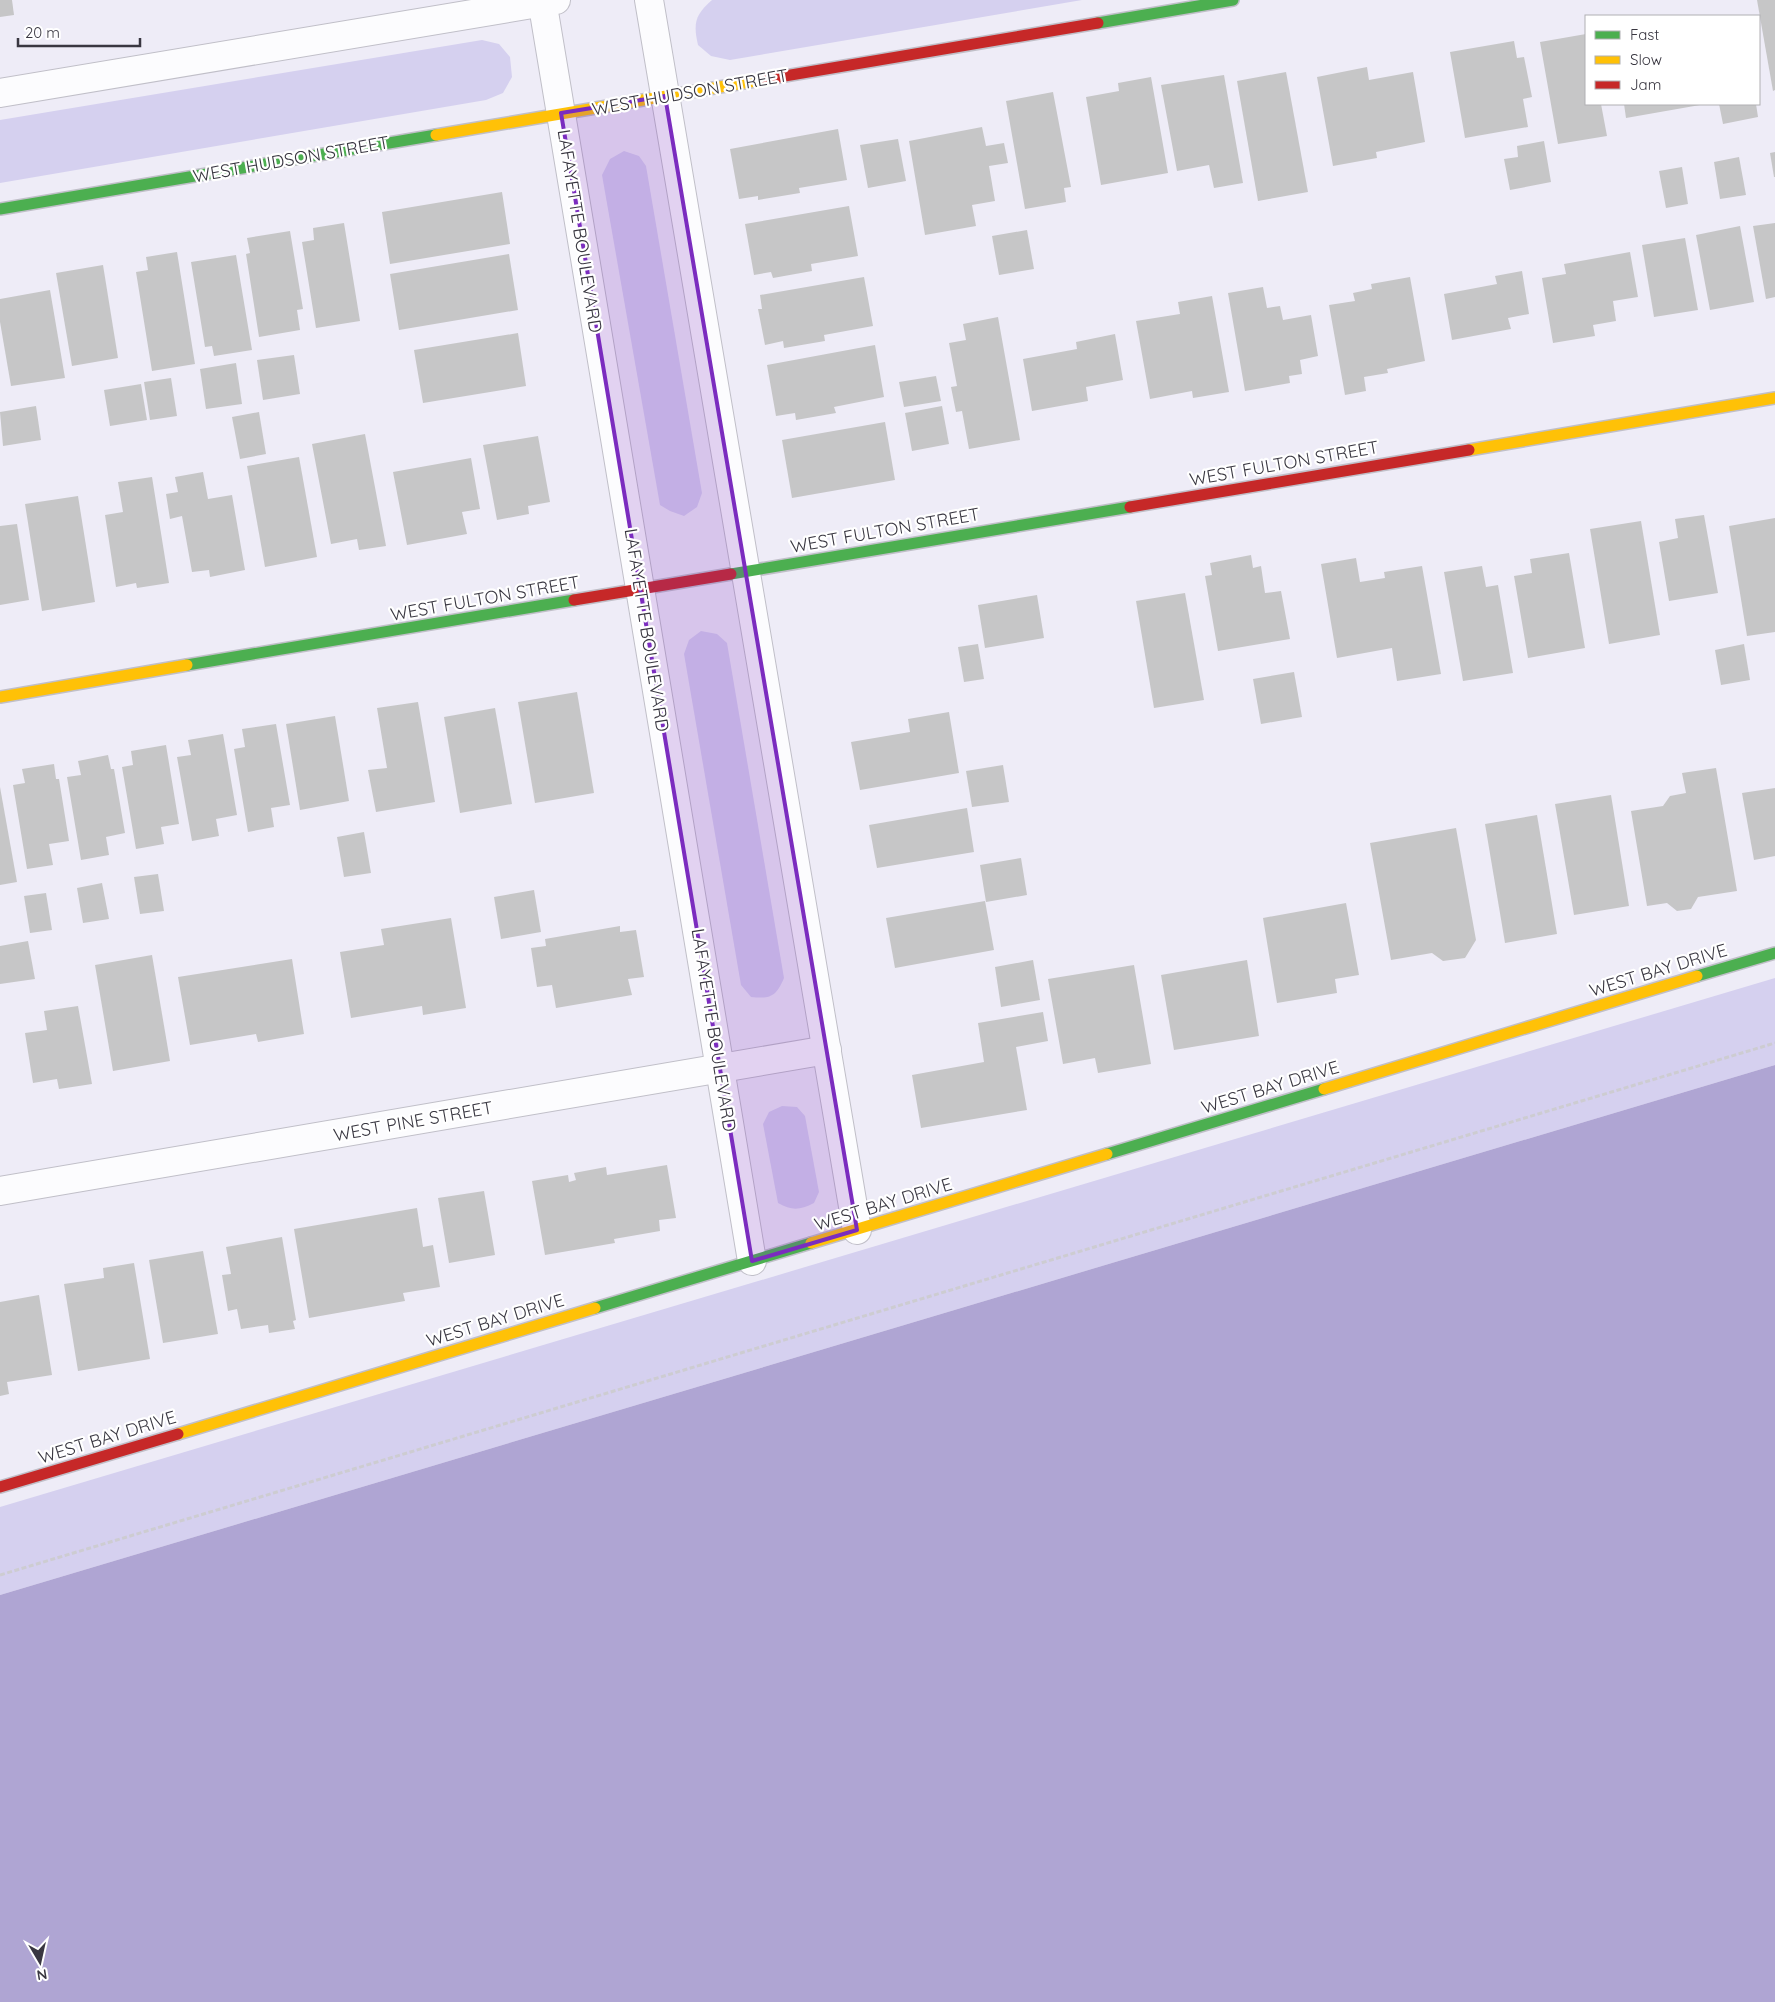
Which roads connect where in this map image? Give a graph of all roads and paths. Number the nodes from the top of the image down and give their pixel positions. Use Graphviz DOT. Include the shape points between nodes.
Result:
graph roads {
  1 [pos="649,0"];
  2 [pos="1233,0"];
  3 [pos="547,1"];
  4 [pos="0,93"];
  5 [pos="665,96"];
  6 [pos="561,113"];
  7 [pos="0,208"];
  8 [pos="1775,398"];
  9 [pos="746,571"];
  10 [pos="640,589"];
  11 [pos="0,697"];
  12 [pos="1775,953"];
  13 [pos="1775,1043"];
  14 [pos="827,1050"];
  15 [pos="720,1068"];
  16 [pos="0,1191"];
  17 [pos="857,1230"];
  18 [pos="752,1261"];
  19 [pos="0,1487"];
  20 [pos="0,1575"];
  1 -- 5 [label="street"];
  2 -- 5 [label="street, WEST HUDSON STREET"];
  3 -- 4 [label="street"];
  3 -- 6 [label="street, LAFAYETTE BOULEVARD"];
  5 -- 6 [label="street, WEST HUDSON STREET"];
  5 -- 9 [label="street"];
  6 -- 7 [label="street, WEST HUDSON STREET"];
  6 -- 10 [label="street, LAFAYETTE BOULEVARD"];
  8 -- 9 [label="street, WEST FULTON STREET"];
  9 -- 10 [label="street, WEST FULTON STREET"];
  9 -- 14 [label="street"];
  10 -- 11 [label="street, WEST FULTON STREET"];
  10 -- 15 [label="street, LAFAYETTE BOULEVARD"];
  12 -- 17 [label="street, WEST BAY DRIVE"];
  13 -- 20 [label="path"];
  14 -- 15 [label="street, WEST PINE STREET"];
  14 -- 17 [label="street"];
  15 -- 16 [label="street, WEST PINE STREET"];
  15 -- 18 [label="street, LAFAYETTE BOULEVARD"];
  17 -- 18 [label="street, WEST BAY DRIVE"];
  18 -- 19 [label="street, WEST BAY DRIVE"];
}
